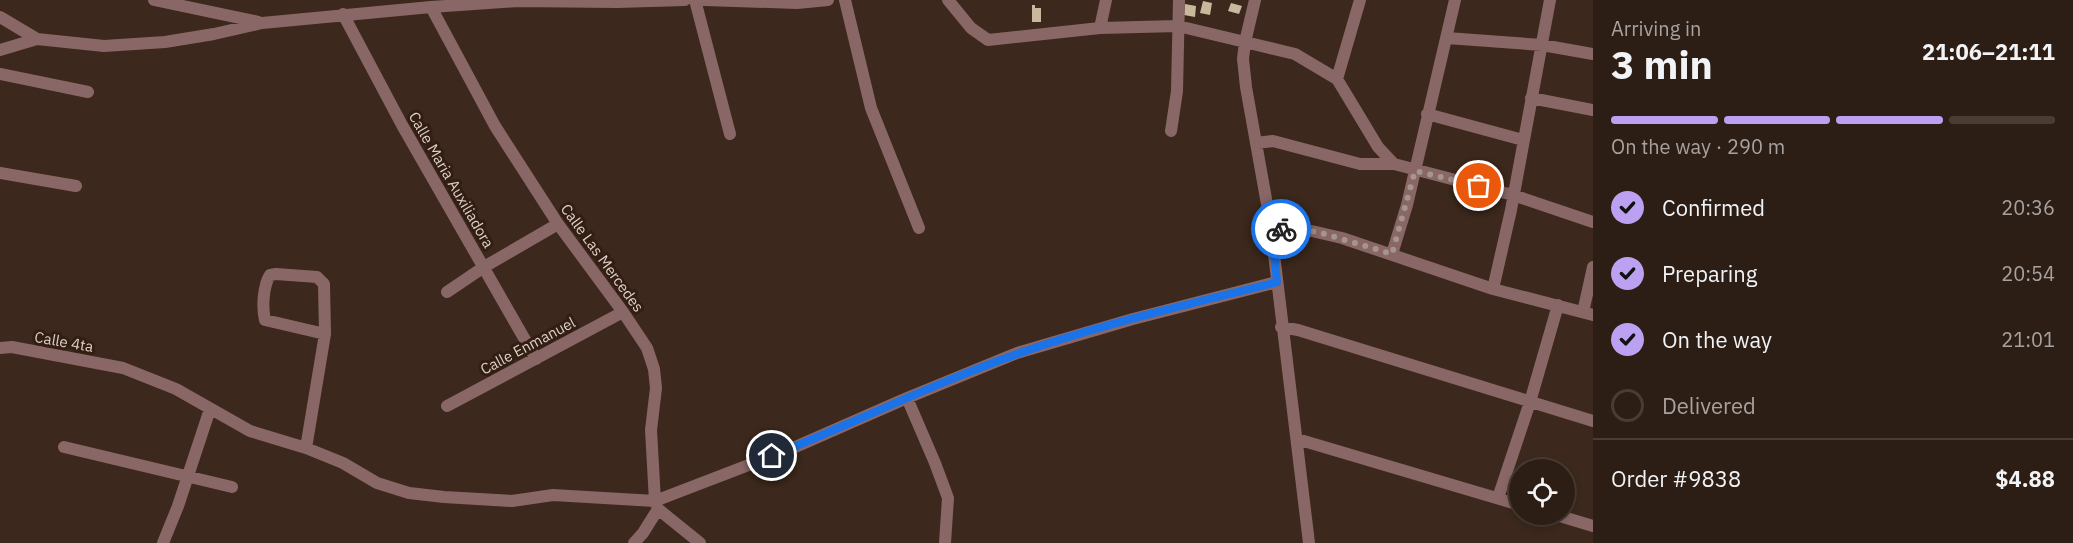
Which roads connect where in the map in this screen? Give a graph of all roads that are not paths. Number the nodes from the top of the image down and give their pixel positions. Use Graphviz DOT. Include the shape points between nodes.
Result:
graph roads {
  1 [pos="154,0"];
  2 [pos="685,0"];
  3 [pos="695,0"];
  4 [pos="705,0"];
  5 [pos="820,0"];
  6 [pos="845,0"];
  7 [pos="948,0"];
  8 [pos="1106,0"];
  9 [pos="1179,0"];
  10 [pos="1255,0"];
  11 [pos="1360,0"];
  12 [pos="1455,0"];
  13 [pos="1550,0"];
  14 [pos="619,1"];
  15 [pos="414,4"];
  16 [pos="431,7"];
  17 [pos="344,14"];
  18 [pos="0,17"];
  19 [pos="262,23"];
  20 [pos="1178,26"];
  21 [pos="1100,28"];
  22 [pos="1448,38"];
  23 [pos="37,39"];
  24 [pos="1245,42"];
  25 [pos="1542,45"];
  26 [pos="0,50"];
  27 [pos="1593,54"];
  28 [pos="0,74"];
  29 [pos="1337,79"];
  30 [pos="88,92"];
  31 [pos="1531,98"];
  32 [pos="1593,110"];
  33 [pos="1428,114"];
  34 [pos="1171,130"];
  35 [pos="730,134"];
  36 [pos="1522,140"];
  37 [pos="1256,143"];
  38 [pos="1394,164"];
  39 [pos="1415,171"];
  40 [pos="1,176"];
  41 [pos="76,186"];
  42 [pos="1513,195"];
  43 [pos="1270,221"];
  44 [pos="1593,222"];
  45 [pos="558,224"];
  46 [pos="919,228"];
  47 [pos="1282,228"];
  48 [pos="1273,244"];
  49 [pos="1392,254"];
  50 [pos="484,267"];
  51 [pos="1593,267"];
  52 [pos="1277,282"];
  53 [pos="1493,289"];
  54 [pos="447,292"];
  55 [pos="1558,305"];
  56 [pos="622,312"];
  57 [pos="1588,314"];
  58 [pos="1281,327"];
  59 [pos="325,334"];
  60 [pos="0,348"];
  61 [pos="536,359"];
  62 [pos="907,398"];
  63 [pos="1530,402"];
  64 [pos="447,406"];
  65 [pos="210,409"];
  66 [pos="1593,421"];
  67 [pos="1297,439"];
  68 [pos="63,447"];
  69 [pos="306,448"];
  70 [pos="188,476"];
  71 [pos="232,488"];
  72 [pos="1498,498"];
  73 [pos="1509,502"];
  74 [pos="656,505"];
  75 [pos="1575,521"];
  76 [pos="1593,526"];
  77 [pos="163,543"];
  78 [pos="634,543"];
  79 [pos="700,543"];
  80 [pos="945,543"];
  81 [pos="1309,543"];
  1 -- 19 [label="street"];
  2 -- 14 [label="street"];
  3 -- 35 [label="street"];
  4 -- 5 [label="street"];
  6 -- 46 [label="street" via="871,108"];
  7 -- 21 [label="street" via="971,28 988,40"];
  8 -- 21 [label="street"];
  9 -- 20 [label="street"];
  10 -- 24 [label="street"];
  11 -- 29 [label="street"];
  12 -- 22 [label="street"];
  13 -- 25 [label="street"];
  14 -- 16 [label="street" via="518,1"];
  15 -- 16 [label="street"];
  15 -- 17 [label="street"];
  16 -- 45 [label="street, Calle Las Mercedes" via="495,126"];
  17 -- 19 [label="street"];
  17 -- 50 [label="street, Calle Maria Auxiliadora"];
  18 -- 23 [label="street"];
  19 -- 23 [label="street" via="165,42 104,46"];
  20 -- 21 [label="street"];
  20 -- 24 [label="street"];
  20 -- 34 [label="street" via="1178,92"];
  22 -- 25 [label="street"];
  22 -- 33 [label="street"];
  23 -- 26 [label="street"];
  24 -- 29 [label="street" via="1295,54"];
  24 -- 37 [label="street" via="1243,60"];
  25 -- 27 [label="street"];
  25 -- 31 [label="street"];
  28 -- 30 [label="street"];
  29 -- 38 [label="street" via="1378,147"];
  31 -- 32 [label="street"];
  31 -- 36 [label="street"];
  33 -- 36 [label="street"];
  33 -- 39 [label="street"];
  36 -- 42 [label="street"];
  37 -- 38 [label="street" via="1273,141 1360,164"];
  37 -- 43 [label="street"];
  38 -- 39 [label="street"];
  39 -- 42 [label="street"];
  39 -- 49 [label="street"];
  40 -- 41 [label="street"];
  42 -- 44 [label="street"];
  42 -- 53 [label="street"];
  43 -- 47 [label="street"];
  43 -- 48 [label="street"];
  45 -- 50 [label="street"];
  45 -- 56 [label="street, Calle Las Mercedes"];
  47 -- 48 [label="street"];
  47 -- 49 [label="street" via="1318,232"];
  48 -- 52 [label="street"];
  49 -- 53 [label="street"];
  50 -- 54 [label="street"];
  50 -- 61 [label="street, Calle Maria Auxiliadora"];
  51 -- 57 [label="street"];
  52 -- 58 [label="street"];
  52 -- 62 [label="street" via="1017,353"];
  53 -- 55 [label="street"];
  55 -- 57 [label="street"];
  55 -- 63 [label="street"];
  56 -- 61 [label="street, Calle Enmanuel"];
  56 -- 74 [label="street, Calle Las Mercedes" via="647,348 654,369 651,430"];
  58 -- 63 [label="street"];
  58 -- 67 [label="street"];
  59 -- 59 [label="street" via="324,284 320,279 270,275 265,320"];
  59 -- 69 [label="street"];
  60 -- 65 [label="street, Calle 4ta" via="123,368 176,389"];
  61 -- 64 [label="street, Calle Enmanuel"];
  62 -- 74 [label="street"];
  62 -- 80 [label="street" via="948,498"];
  63 -- 66 [label="street"];
  63 -- 72 [label="street"];
  65 -- 69 [label="street, Calle 4ta" via="250,431"];
  65 -- 70 [label="street"];
  67 -- 72 [label="street"];
  67 -- 81 [label="street"];
  68 -- 70 [label="street"];
  69 -- 74 [label="street, Calle 4ta" via="377,483 410,493 512,501 553,495"];
  70 -- 71 [label="street"];
  70 -- 77 [label="street"];
  72 -- 73 [label="street"];
  74 -- 78 [label="street"];
  74 -- 79 [label="street"];
  75 -- 76 [label="street"];
}
